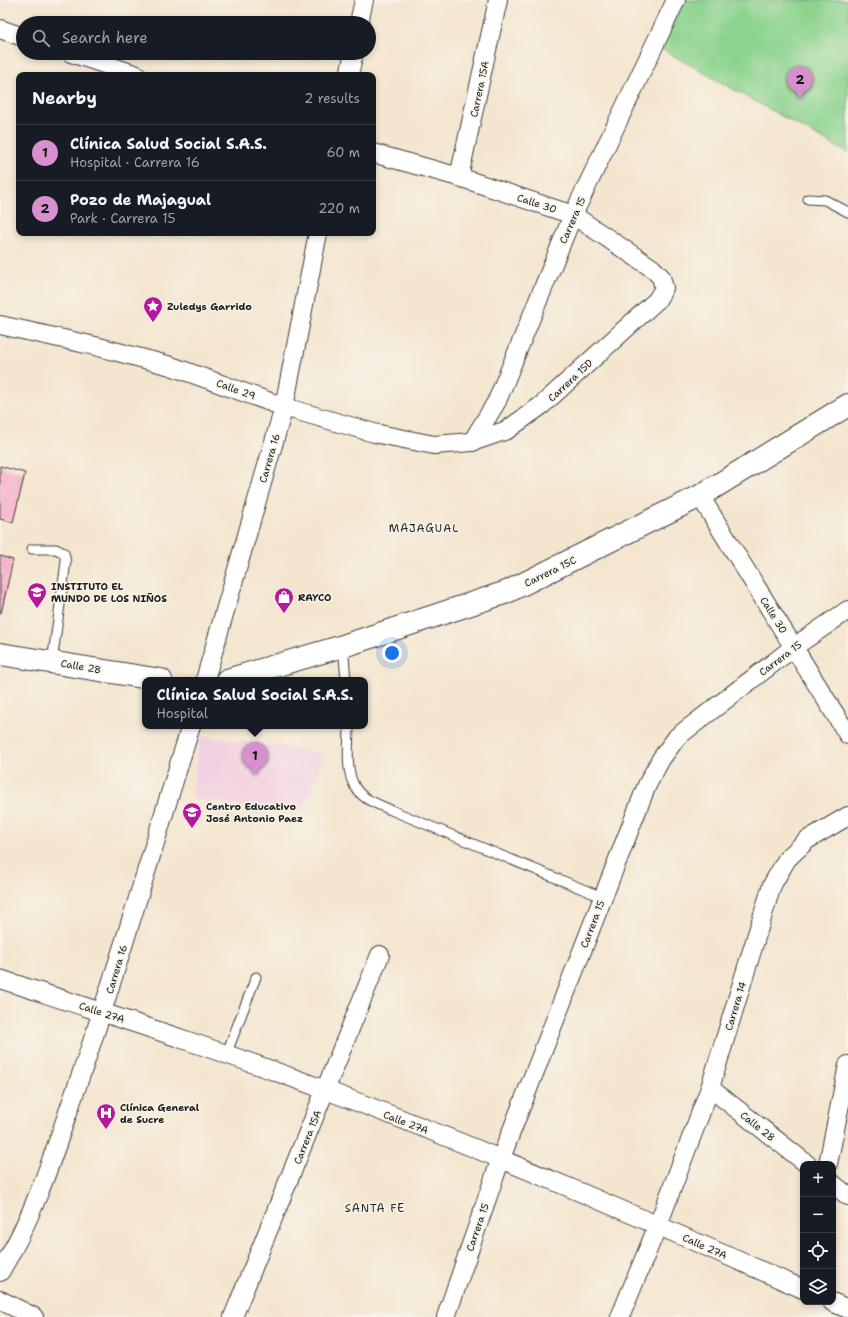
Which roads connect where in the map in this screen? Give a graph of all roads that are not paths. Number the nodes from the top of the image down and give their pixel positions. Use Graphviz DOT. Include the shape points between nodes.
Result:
graph roads {
  1 [pos="364,0"];
  2 [pos="498,0"];
  3 [pos="676,0"];
  4 [pos="361,16"];
  5 [pos="0,29"];
  6 [pos="16,35"];
  7 [pos="93,60"];
  8 [pos="352,60"];
  9 [pos="128,72"];
  10 [pos="350,72"];
  11 [pos="376,154"];
  12 [pos="459,177"];
  13 [pos="808,199"];
  14 [pos="848,212"];
  15 [pos="573,215"];
  16 [pos="317,236"];
  17 [pos="657,300"];
  18 [pos="0,325"];
  19 [pos="848,405"];
  20 [pos="284,407"];
  21 [pos="472,442"];
  22 [pos="700,496"];
  23 [pos="32,548"];
  24 [pos="848,610"];
  25 [pos="342,646"];
  26 [pos="794,647"];
  27 [pos="0,654"];
  28 [pos="52,662"];
  29 [pos="143,677"];
  30 [pos="206,677"];
  31 [pos="237,677"];
  32 [pos="346,677"];
  33 [pos="190,729"];
  34 [pos="349,729"];
  35 [pos="848,735"];
  36 [pos="848,816"];
  37 [pos="602,897"];
  38 [pos="380,955"];
  39 [pos="256,977"];
  40 [pos="0,979"];
  41 [pos="103,1012"];
  42 [pos="226,1055"];
  43 [pos="848,1065"];
  44 [pos="710,1088"];
  45 [pos="326,1090"];
  46 [pos="500,1158"];
  47 [pos="803,1161"];
  48 [pos="829,1161"];
  49 [pos="836,1186"];
  50 [pos="848,1196"];
  51 [pos="658,1225"];
  52 [pos="0,1272"];
  53 [pos="800,1288"];
  54 [pos="0,1300"];
  55 [pos="836,1304"];
  56 [pos="848,1309"];
  57 [pos="34,1317"];
  58 [pos="233,1317"];
  59 [pos="446,1317"];
  60 [pos="620,1317"];
  1 -- 4 [label="street"];
  2 -- 12 [label="street, Carrera 15A"];
  3 -- 15 [label="street, Carrera 15"];
  5 -- 6 [label="street"];
  7 -- 9 [label="street"];
  8 -- 10 [label="street"];
  11 -- 12 [label="street, Calle 30"];
  12 -- 15 [label="street, Calle 30"];
  13 -- 14 [label="lane" via="825,200"];
  15 -- 17 [label="street, Calle 30" via="652,268 661,277 664,288"];
  15 -- 21 [label="street, Carrera 15" via="497,401"];
  16 -- 20 [label="street, Carrera 16"];
  17 -- 21 [label="street, Carrera 15D" via="542,405 507,430"];
  18 -- 20 [label="street, Calle 29" via="171,366"];
  19 -- 22 [label="street, Carrera 15C"];
  20 -- 21 [label="street, Calle 29" via="374,432 434,445"];
  20 -- 30 [label="street, Carrera 16"];
  22 -- 25 [label="street, Carrera 15C" via="507,592"];
  22 -- 26 [label="street, Calle 30"];
  23 -- 28 [label="lane" via="56,549 64,553 66,562"];
  24 -- 26 [label="street, Carrera 15"];
  25 -- 31 [label="street, Carrera 15C"];
  25 -- 32 [label="lane"];
  26 -- 35 [label="street, Calle 30"];
  26 -- 37 [label="street, Carrera 15" via="677,737 661,758 647,785"];
  27 -- 28 [label="street, Calle 28"];
  28 -- 29 [label="street, Calle 28"];
  33 -- 41 [label="street, Carrera 16"];
  34 -- 37 [label="lane" via="352,784 363,797"];
  36 -- 44 [label="street, Carrera 14" via="807,840 787,859 772,885"];
  37 -- 46 [label="street, Carrera 15"];
  38 -- 45 [label="street, Carrera 15A"];
  39 -- 42 [label="lane"];
  40 -- 41 [label="street, Calle 27A"];
  41 -- 42 [label="street, Calle 27A"];
  41 -- 52 [label="street, Carrera 16" via="36,1205"];
  42 -- 45 [label="street, Calle 27A"];
  43 -- 48 [label="street"];
  44 -- 47 [label="street, Calle 28"];
  44 -- 51 [label="street, Carrera 14"];
  45 -- 46 [label="street, Calle 27A"];
  45 -- 58 [label="street, Carrera 15A"];
  46 -- 51 [label="street, Calle 27A"];
  46 -- 59 [label="street, Carrera 15"];
  49 -- 50 [label="street"];
  51 -- 53 [label="street, Calle 27A"];
  51 -- 60 [label="street, Carrera 14"];
  54 -- 57 [label="street"];
  55 -- 56 [label="street"];
}
